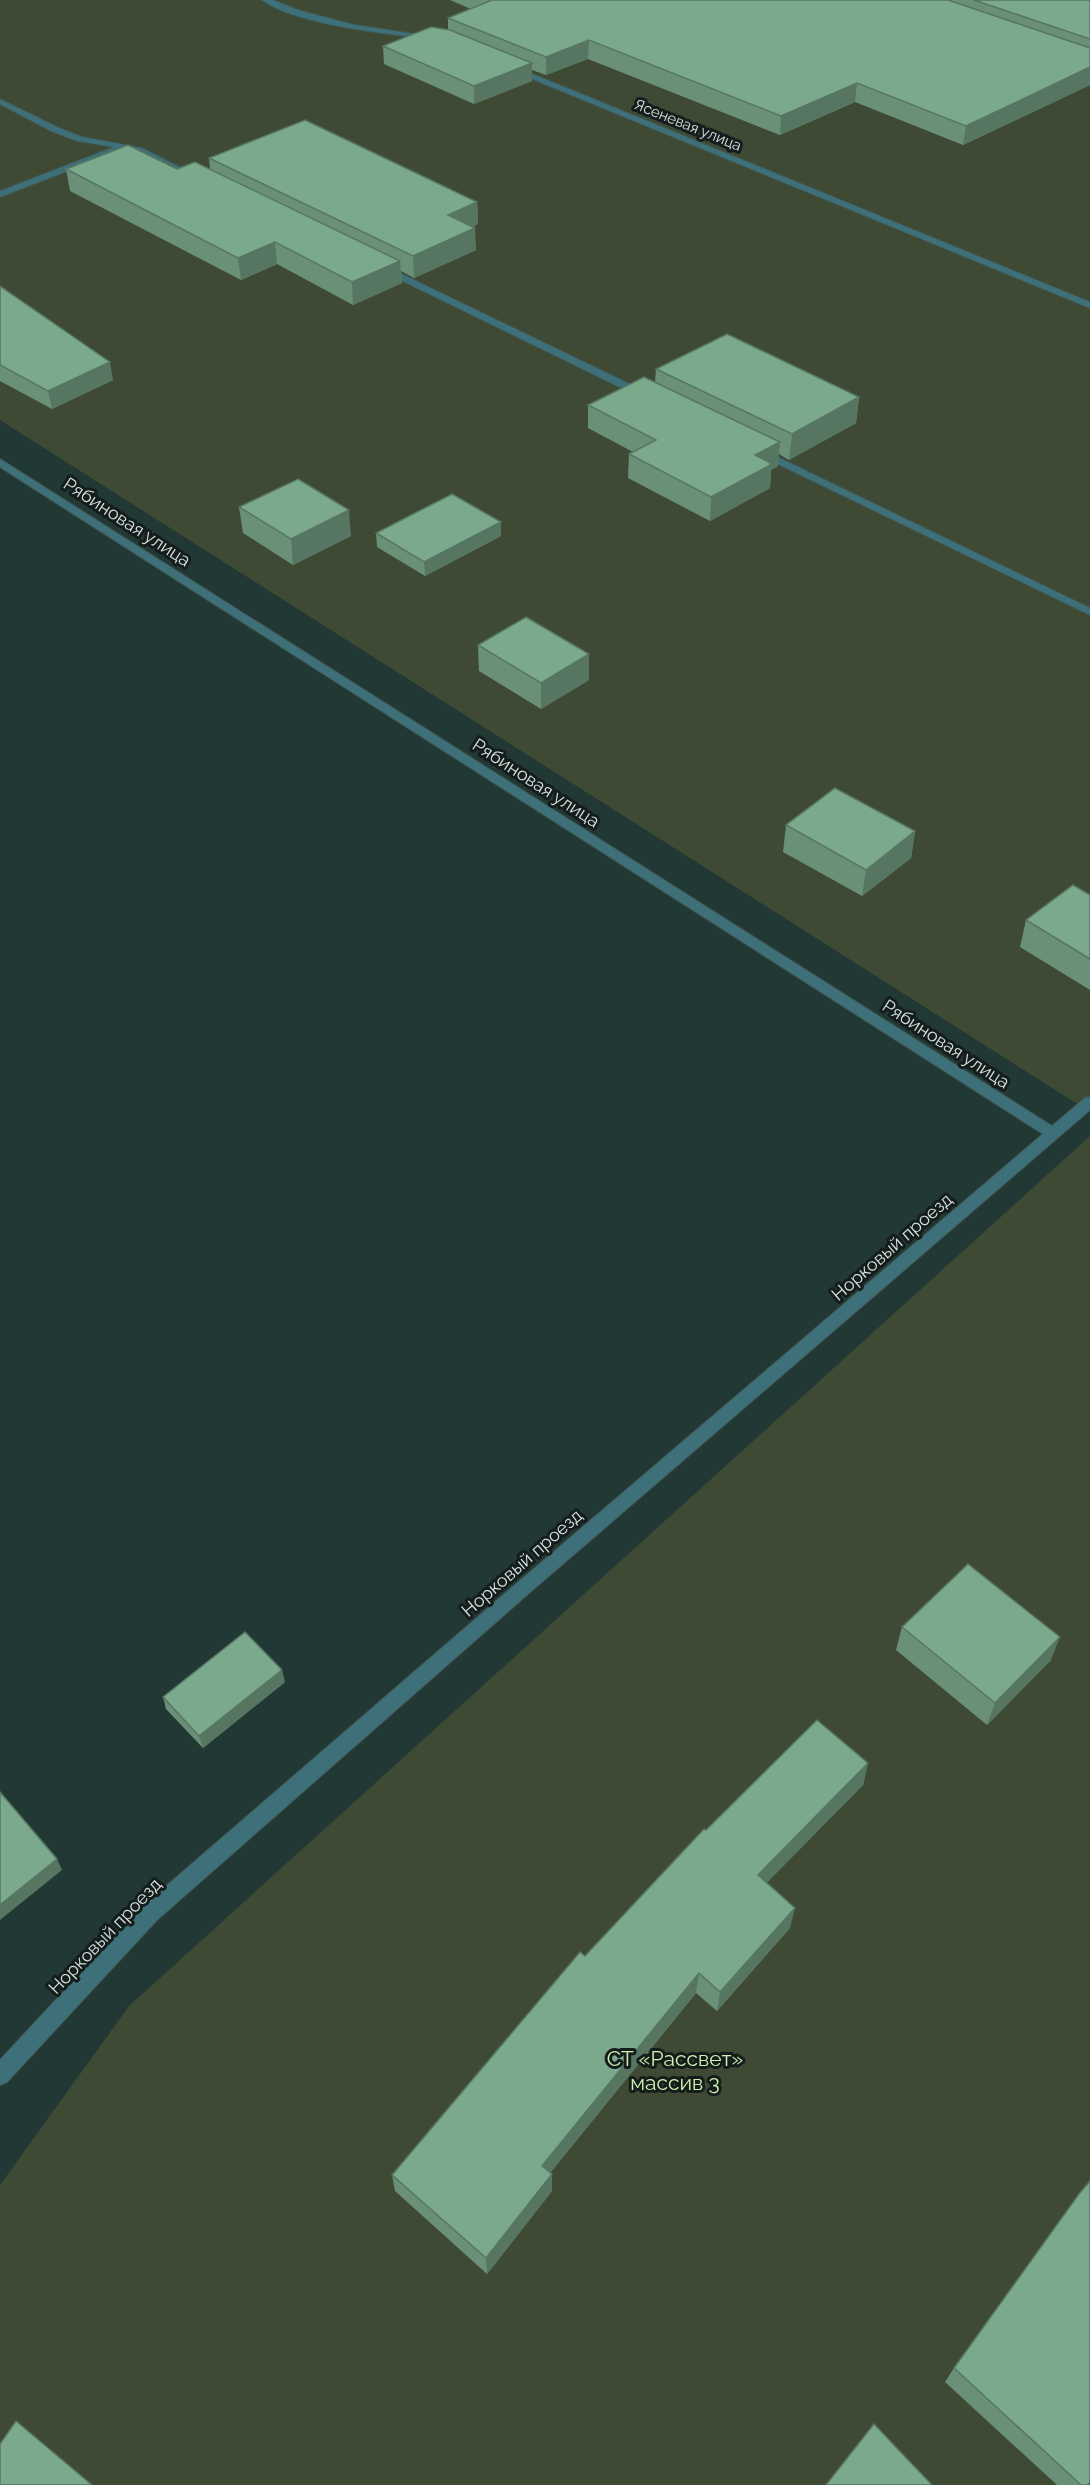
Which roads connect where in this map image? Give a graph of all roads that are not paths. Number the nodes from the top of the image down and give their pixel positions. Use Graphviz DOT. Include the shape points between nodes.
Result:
graph roads {
  1 [pos="266,0"];
  2 [pos="445,41"];
  3 [pos="509,66"];
  4 [pos="0,101"];
  5 [pos="125,146"];
  6 [pos="203,181"];
  7 [pos="0,194"];
  8 [pos="374,264"];
  9 [pos="1090,305"];
  10 [pos="652,399"];
  11 [pos="748,446"];
  12 [pos="0,462"];
  13 [pos="1090,612"];
  14 [pos="1090,1101"];
  15 [pos="1053,1134"];
  16 [pos="0,2075"];
  1 -- 2 [label="street" via="295,12 355,27 427,35"];
  3 -- 9 [label="street, Ясеневая улица"];
  4 -- 5 [label="street" via="80,139"];
  5 -- 6 [label="street"];
  5 -- 7 [label="street"];
  8 -- 10 [label="street"];
  11 -- 13 [label="street"];
  12 -- 15 [label="street, Рябиновая улица"];
  14 -- 15 [label="street, Норковый проезд"];
  15 -- 16 [label="street, Норковый проезд" via="150,1913"];
}
